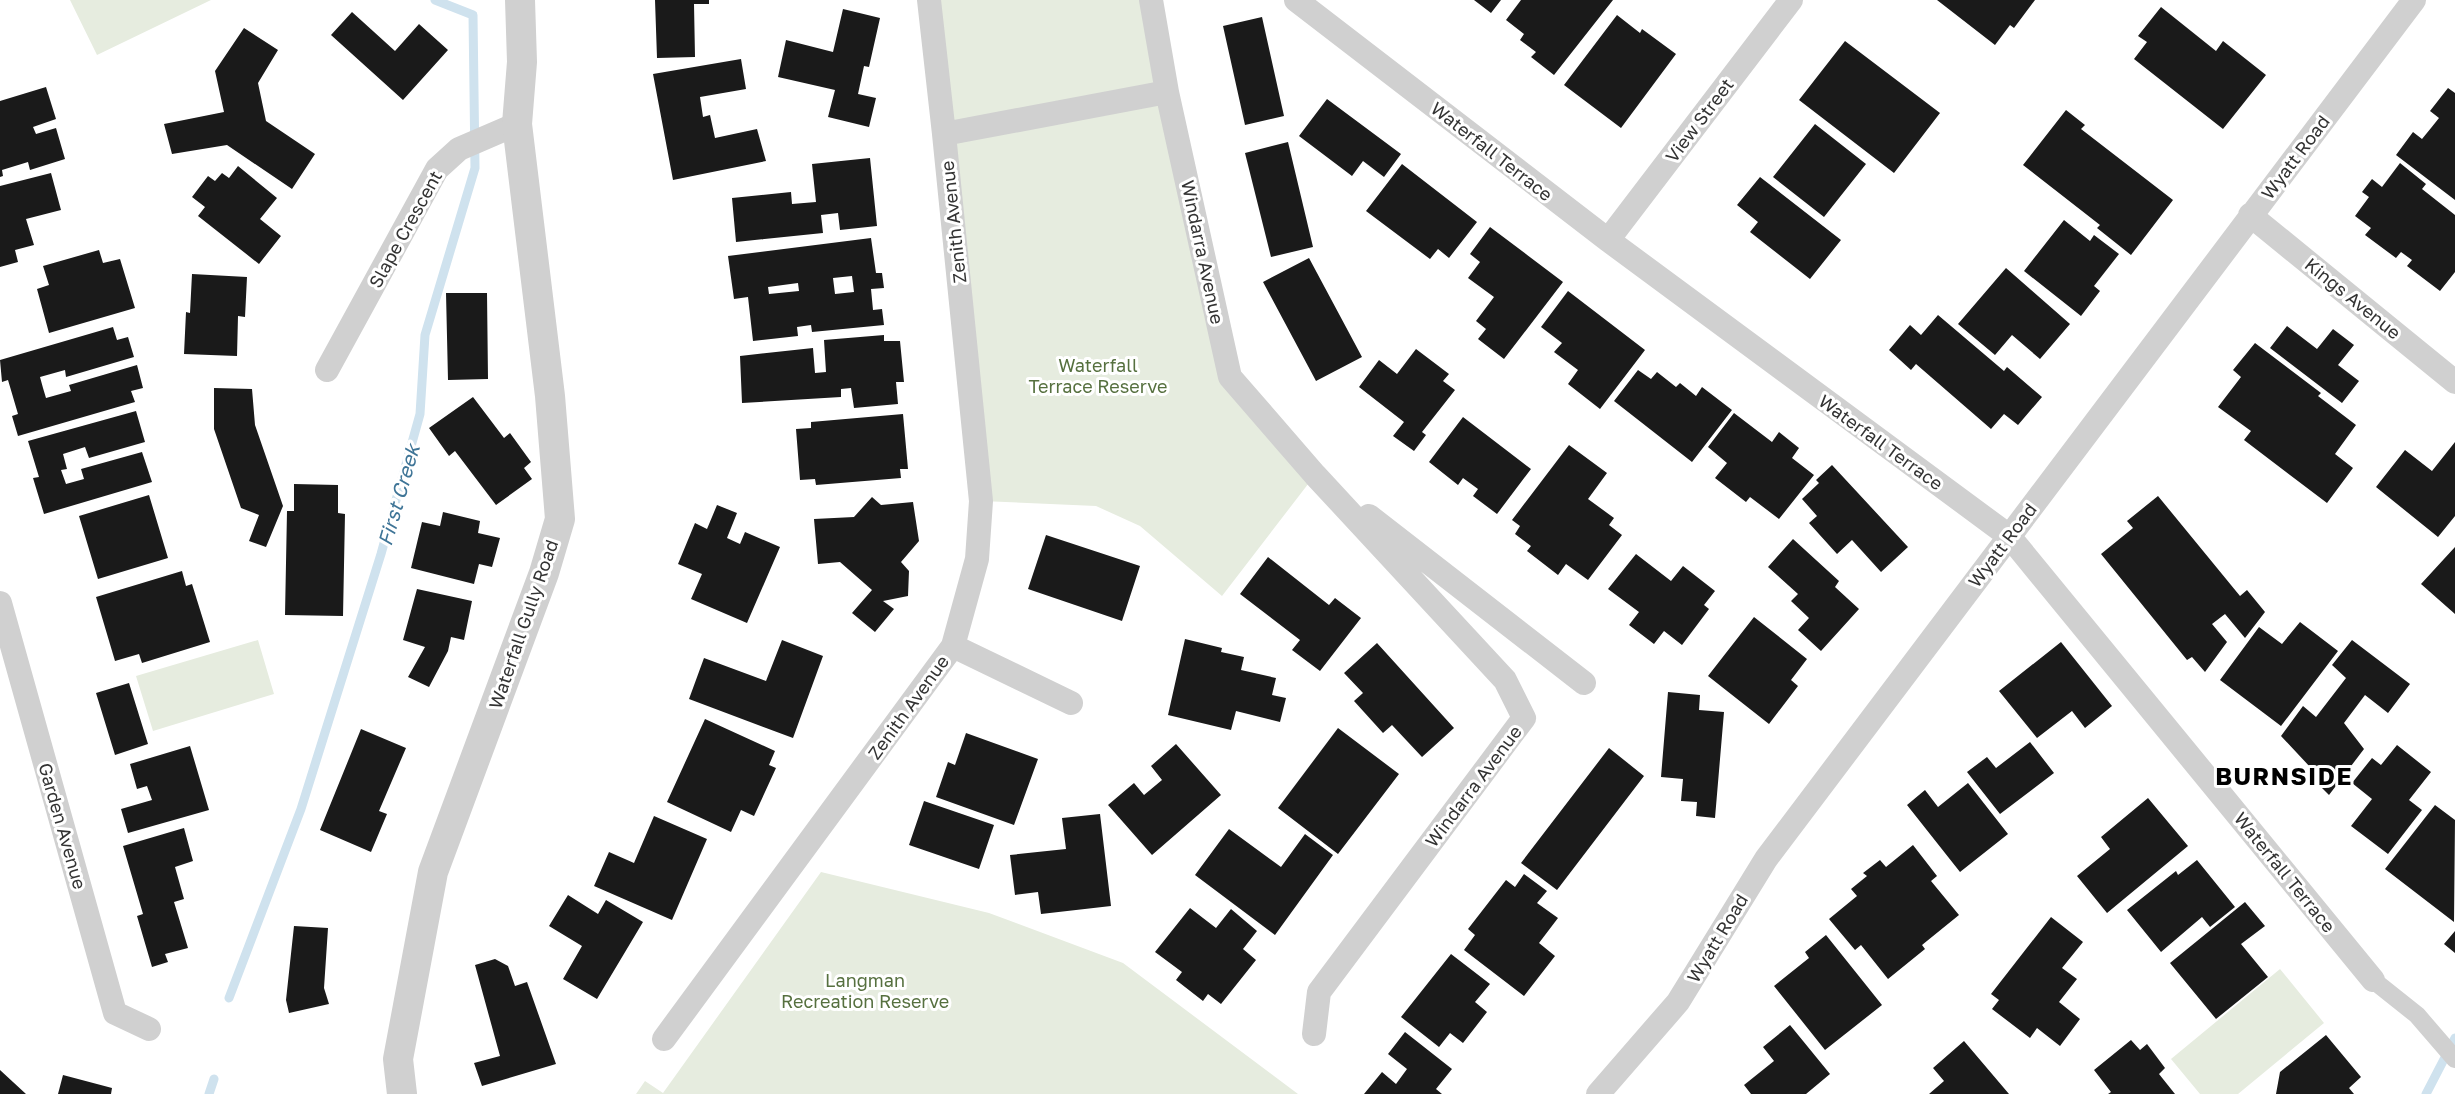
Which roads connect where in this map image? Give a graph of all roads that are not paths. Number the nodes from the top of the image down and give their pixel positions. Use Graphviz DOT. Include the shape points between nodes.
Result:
graph roads {
  1 [pos="520,0"];
  2 [pos="929,0"];
  3 [pos="1151,0"];
  4 [pos="1296,0"];
  5 [pos="1791,0"];
  6 [pos="2414,0"];
  7 [pos="1167,92"];
  8 [pos="517,124"];
  9 [pos="944,134"];
  10 [pos="2250,215"];
  11 [pos="1608,240"];
  12 [pos="327,370"];
  13 [pos="2455,382"];
  14 [pos="1315,474"];
  15 [pos="2009,536"];
  16 [pos="0,603"];
  17 [pos="953,646"];
  18 [pos="1584,683"];
  19 [pos="1071,703"];
  20 [pos="2373,980"];
  21 [pos="149,1029"];
  22 [pos="1314,1034"];
  23 [pos="664,1039"];
  24 [pos="2455,1059"];
  25 [pos="402,1094"];
  26 [pos="1598,1094"];
  1 -- 8 [label="street, Waterfall Gully Road" via="522,62"];
  2 -- 9 [label="street, Zenith Avenue"];
  3 -- 7 [label="street, Windarra Avenue"];
  4 -- 11 [label="street, Waterfall Terrace"];
  5 -- 11 [label="street, View Street"];
  6 -- 10 [label="street, Wyatt Road"];
  7 -- 9 [label="street, Zenith Avenue"];
  7 -- 14 [label="street, Windarra Avenue" via="1230,377"];
  8 -- 12 [label="street, Slape Crescent" via="459,149 437,169"];
  8 -- 25 [label="street, Waterfall Gully Road" via="550,396 560,519 544,573 433,872 398,1059"];
  9 -- 17 [label="street, Zenith Avenue" via="981,501 977,559"];
  10 -- 13 [label="street, Kings Avenue"];
  10 -- 15 [label="street, Wyatt Road"];
  11 -- 15 [label="street, Waterfall Terrace"];
  14 -- 18 [label="street, Windarra Avenue"];
  14 -- 22 [label="street, Windarra Avenue" via="1505,680 1524,718 1319,992"];
  15 -- 20 [label="street, Waterfall Terrace"];
  15 -- 26 [label="street, Wyatt Road" via="1766,859 1678,1002"];
  16 -- 21 [label="street, Garden Avenue" via="116,1013"];
  17 -- 19 [label="street"];
  17 -- 23 [label="street, Zenith Avenue"];
  20 -- 24 [label="street" via="2417,1015"];
}
